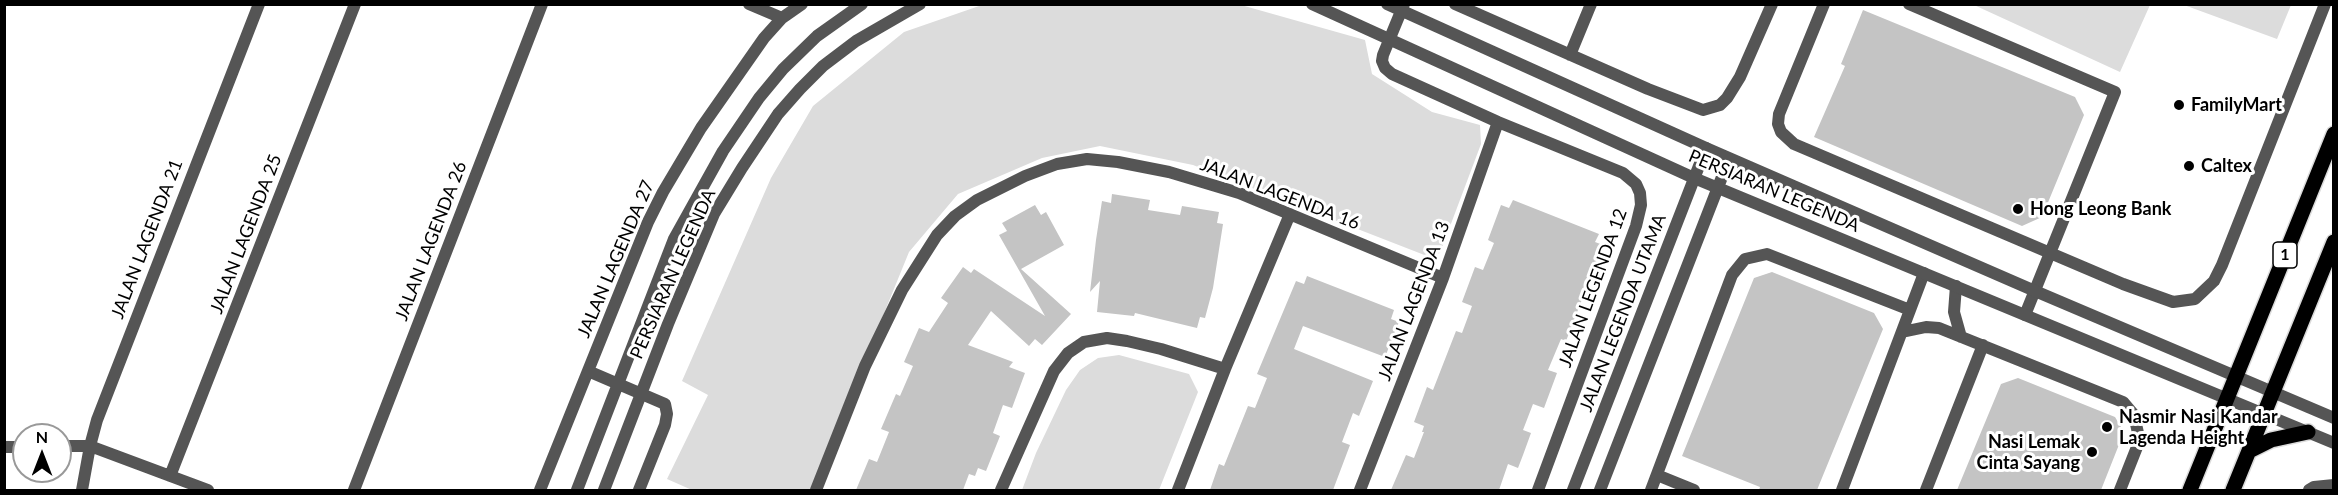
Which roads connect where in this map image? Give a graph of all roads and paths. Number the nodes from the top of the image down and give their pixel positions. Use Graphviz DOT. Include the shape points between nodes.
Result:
graph roads {
  1 [pos="259,4"];
  2 [pos="355,4"];
  3 [pos="542,4"];
  4 [pos="749,4"];
  5 [pos="802,4"];
  6 [pos="862,4"];
  7 [pos="920,4"];
  8 [pos="1312,4"];
  9 [pos="1387,4"];
  10 [pos="1455,4"];
  11 [pos="1591,4"];
  12 [pos="1772,4"];
  13 [pos="1824,4"];
  14 [pos="1909,4"];
  15 [pos="2325,4"];
  16 [pos="1403,7"];
  17 [pos="782,18"];
  18 [pos="1389,38"];
  19 [pos="1570,55"];
  20 [pos="1498,122"];
  21 [pos="2334,134"];
  22 [pos="1706,148"];
  23 [pos="1729,159"];
  24 [pos="1694,178"];
  25 [pos="1718,188"];
  26 [pos="1290,214"];
  27 [pos="2334,242"];
  28 [pos="2050,253"];
  29 [pos="1924,273"];
  30 [pos="1443,278"];
  31 [pos="1956,286"];
  32 [pos="2034,291"];
  33 [pos="1910,310"];
  34 [pos="2025,315"];
  35 [pos="1902,332"];
  36 [pos="1961,337"];
  37 [pos="1983,345"];
  38 [pos="1225,369"];
  39 [pos="588,371"];
  40 [pos="2237,376"];
  41 [pos="618,383"];
  42 [pos="2273,391"];
  43 [pos="642,392"];
  44 [pos="2227,399"];
  45 [pos="2264,414"];
  46 [pos="2334,418"];
  47 [pos="2307,432"];
  48 [pos="2334,443"];
  49 [pos="72,446"];
  50 [pos="90,446"];
  51 [pos="2249,451"];
  52 [pos="1657,475"];
  53 [pos="170,476"];
  54 [pos="2334,485"];
  55 [pos="82,490"];
  56 [pos="208,490"];
  57 [pos="354,490"];
  58 [pos="540,490"];
  59 [pos="577,490"];
  60 [pos="604,490"];
  61 [pos="639,490"];
  62 [pos="816,490"];
  63 [pos="1001,490"];
  64 [pos="1178,490"];
  65 [pos="1359,490"];
  66 [pos="1538,490"];
  67 [pos="1573,490"];
  68 [pos="1600,490"];
  69 [pos="1651,490"];
  70 [pos="1694,490"];
  71 [pos="1842,490"];
  72 [pos="1926,490"];
  73 [pos="2120,490"];
  74 [pos="2190,490"];
  75 [pos="2233,490"];
  76 [pos="2309,490"];
  1 -- 50 [label="street, JALAN LAGENDA 21" via="122,352"];
  2 -- 53 [label="street, JALAN LAGENDA 25"];
  3 -- 57 [label="street, JALAN LAGENDA 26"];
  4 -- 17 [label="street"];
  5 -- 17 [label="street, JALAN LAGENDA 27"];
  6 -- 41 [label="street, PERSIARAN LEGENDA" via="817,36 783,69 723,151 674,239"];
  7 -- 43 [label="street, PERSIARAN LEGENDA" via="848,47 807,81 778,114 714,214"];
  8 -- 18 [label="street, PERSIARAN LEGENDA"];
  9 -- 16 [label="street, PERSIARAN LEGENDA"];
  10 -- 19 [label="street"];
  11 -- 19 [label="street"];
  12 -- 19 [label="street" via="1740,77 1727,98 1713,108 1694,107"];
  13 -- 28 [label="street" via="1779,114 1781,132 1794,144"];
  14 -- 28 [label="street" via="2115,93"];
  15 -- 28 [label="street" via="2214,281 2195,299 2160,299"];
  16 -- 18 [label="street"];
  16 -- 22 [label="street, PERSIARAN LEGENDA" via="1471,43"];
  17 -- 39 [label="street, JALAN LAGENDA 27" via="701,129 663,192"];
  18 -- 20 [label="street, JALAN LEGENDA 12" via="1382,61 1392,74"];
  18 -- 24 [label="street, PERSIARAN LEGENDA"];
  20 -- 30 [label="street, JALAN LAGENDA 13"];
  20 -- 66 [label="street, JALAN LEGENDA 12" via="1623,173 1640,193 1636,226"];
  21 -- 40 [label="main road, 1"];
  22 -- 23 [label="street, PERSIARAN LEGENDA"];
  22 -- 24 [label="street, JALAN LEGENDA UTAMA"];
  23 -- 25 [label="street"];
  23 -- 32 [label="street, PERSIARAN LEGENDA"];
  24 -- 25 [label="street, PERSIARAN LEGENDA"];
  24 -- 67 [label="street, JALAN LEGENDA UTAMA"];
  25 -- 29 [label="street, PERSIARAN LEGENDA"];
  25 -- 68 [label="street"];
  26 -- 30 [label="street, JALAN LAGENDA 16"];
  26 -- 38 [label="street"];
  26 -- 62 [label="street, JALAN LAGENDA 16" via="1169,172 1087,159 1057,164 977,200 937,235 902,290 865,366"];
  27 -- 42 [label="main road, 1"];
  28 -- 32 [label="street"];
  29 -- 31 [label="street, PERSIARAN LEGENDA"];
  29 -- 33 [label="street"];
  30 -- 65 [label="street, JALAN LAGENDA 13"];
  31 -- 34 [label="street, PERSIARAN LEGENDA"];
  31 -- 36 [label="street" via="1953,312"];
  32 -- 34 [label="street"];
  32 -- 40 [label="street, PERSIARAN LEGENDA"];
  33 -- 35 [label="street"];
  33 -- 52 [label="street" via="1767,254 1745,258 1732,275"];
  34 -- 44 [label="street, PERSIARAN LEGENDA"];
  35 -- 36 [label="street" via="1939,328"];
  35 -- 71 [label="street"];
  36 -- 37 [label="street"];
  37 -- 72 [label="street"];
  37 -- 73 [label="street" via="2122,402 2130,409 2138,433 2137,447"];
  38 -- 63 [label="street" via="1127,341 1107,338 1084,342 1054,370"];
  38 -- 64 [label="street"];
  39 -- 41 [label="street"];
  39 -- 58 [label="street, JALAN LAGENDA 27"];
  40 -- 42 [label="street, PERSIARAN LEGENDA"];
  40 -- 44 [label="main road, 1"];
  41 -- 43 [label="street"];
  41 -- 59 [label="street, PERSIARAN LEGENDA"];
  42 -- 45 [label="main road, 1"];
  42 -- 46 [label="street, PERSIARAN LEGENDA"];
  43 -- 60 [label="street, PERSIARAN LEGENDA"];
  43 -- 61 [label="street" via="665,404 667,414"];
  44 -- 45 [label="street, PERSIARAN LEGENDA"];
  44 -- 74 [label="main road, 1"];
  45 -- 47 [label="street, PERSIARAN LEGENDA"];
  45 -- 51 [label="main road, 1"];
  47 -- 48 [label="street, PERSIARAN LEGENDA"];
  47 -- 51 [label="main road" via="2271,440"];
  49 -- 50 [label="street"];
  50 -- 53 [label="street"];
  50 -- 55 [label="street, JALAN LAGENDA 21"];
  51 -- 75 [label="main road, 1"];
  52 -- 69 [label="street"];
  52 -- 70 [label="street"];
  53 -- 56 [label="street"];
  54 -- 76 [label="street"];
}
